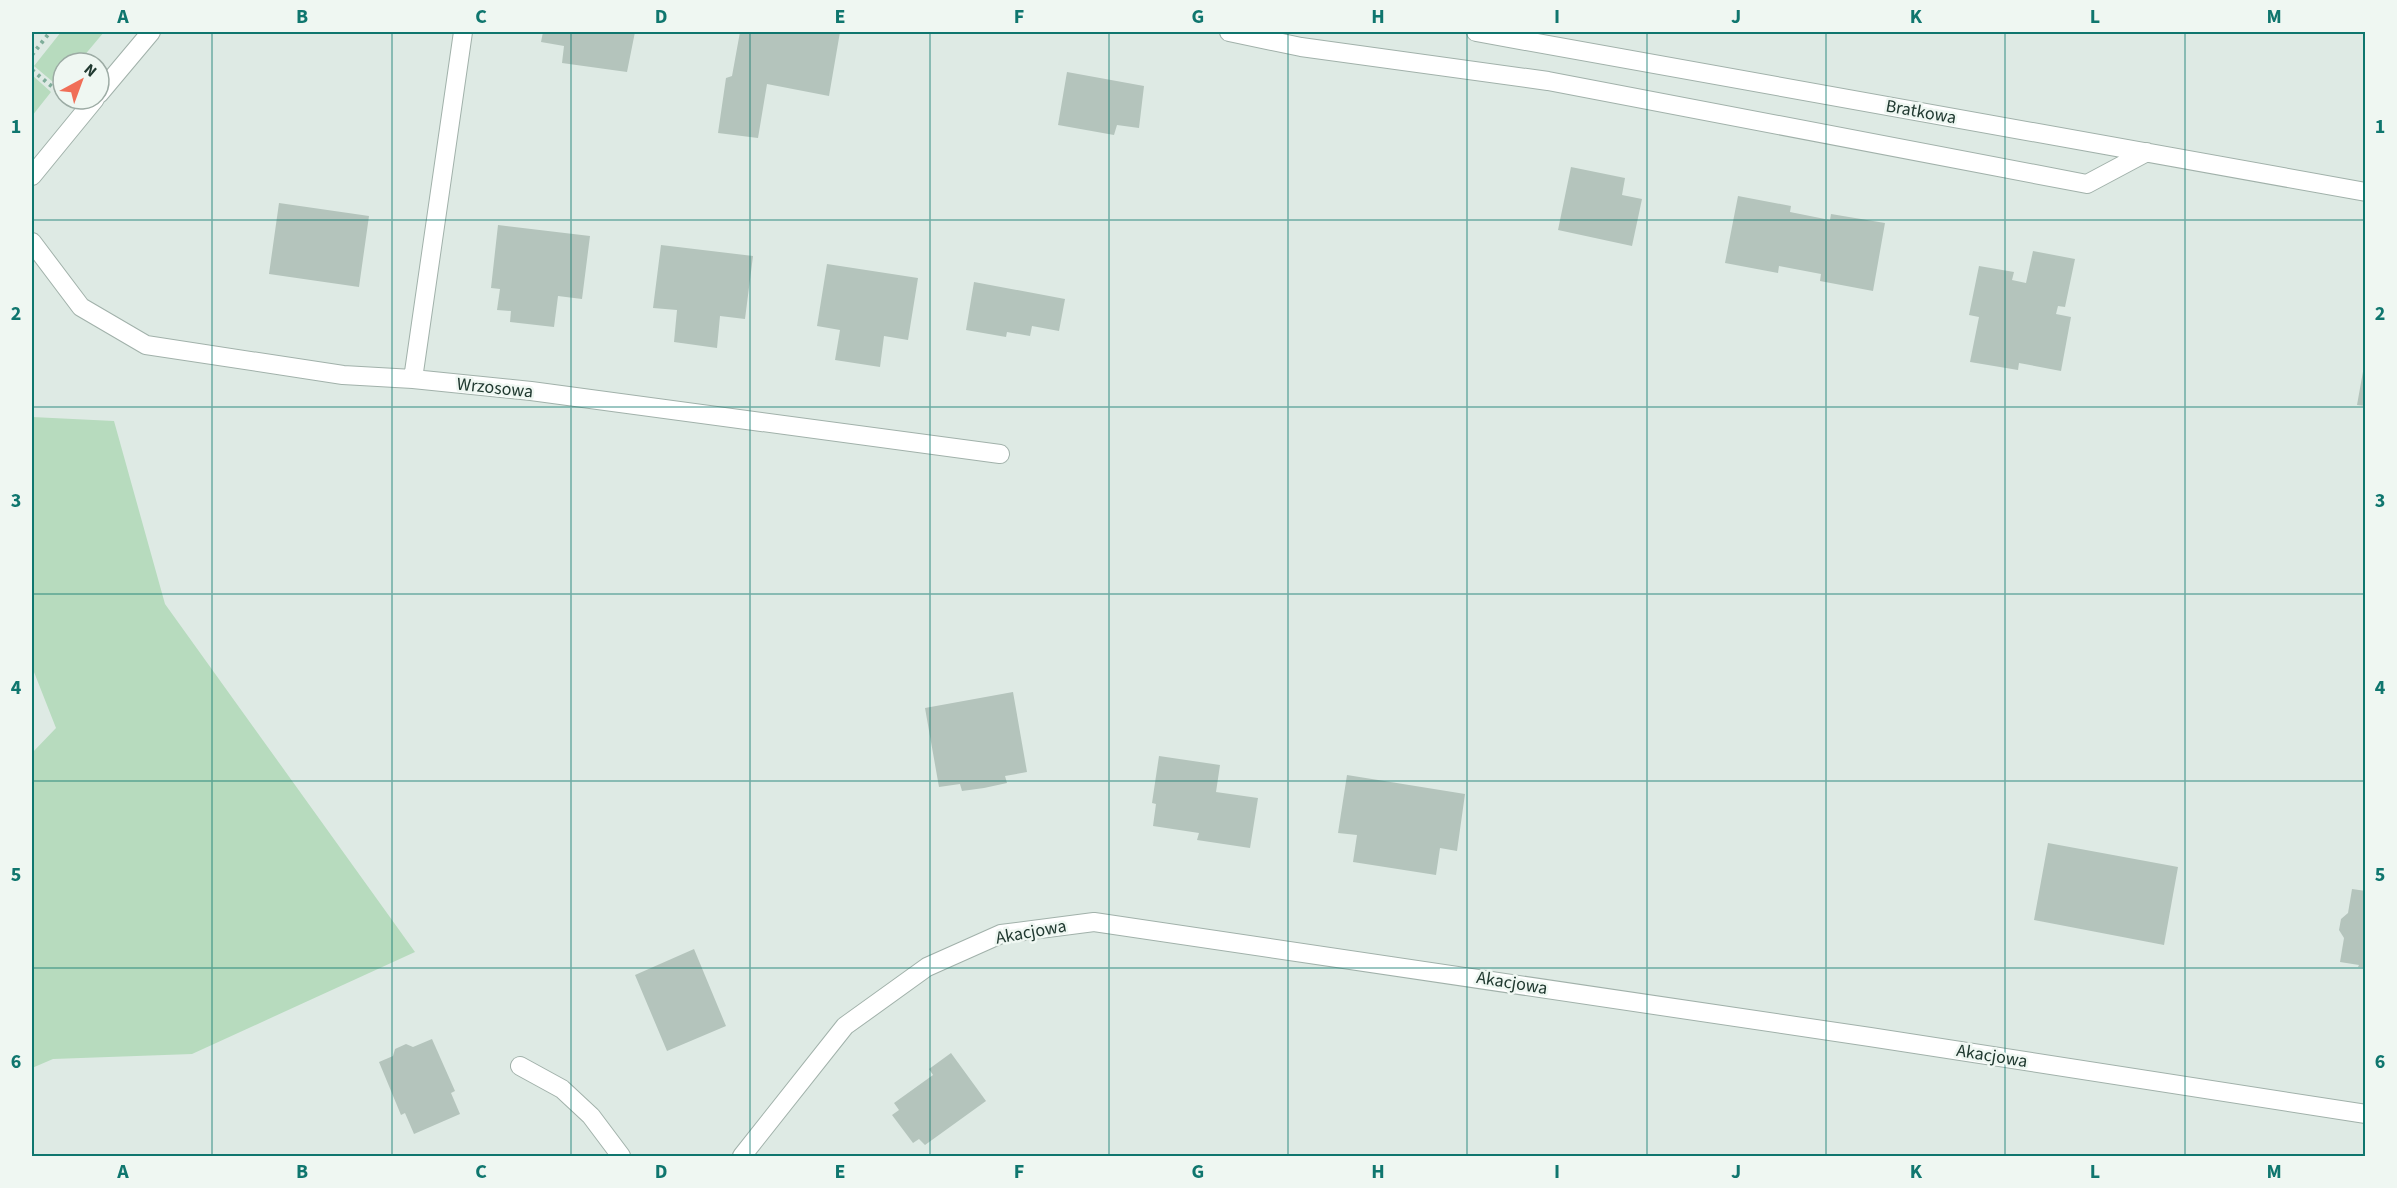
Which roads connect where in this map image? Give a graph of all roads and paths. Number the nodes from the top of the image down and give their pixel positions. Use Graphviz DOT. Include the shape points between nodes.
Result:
graph roads {
  1 [pos="39,32"];
  2 [pos="50,32"];
  3 [pos="151,32"];
  4 [pos="463,32"];
  5 [pos="1229,32"];
  6 [pos="1476,32"];
  7 [pos="46,37"];
  8 [pos="32,55"];
  9 [pos="32,70"];
  10 [pos="111,80"];
  11 [pos="51,85"];
  12 [pos="85,111"];
  13 [pos="2147,152"];
  14 [pos="32,176"];
  15 [pos="2366,192"];
  16 [pos="32,242"];
  17 [pos="413,379"];
  18 [pos="1000,454"];
  19 [pos="520,1066"];
  20 [pos="2366,1114"];
  21 [pos="621,1156"];
  22 [pos="742,1156"];
  1 -- 7 [label="path"];
  2 -- 7 [label="path"];
  3 -- 10 [label="street"];
  4 -- 17 [label="street"];
  5 -- 13 [label="street" via="1548,81 2087,184"];
  6 -- 13 [label="street, Bratkowa"];
  7 -- 8 [label="path"];
  9 -- 11 [label="path"];
  12 -- 14 [label="street"];
  13 -- 15 [label="street, Bratkowa"];
  16 -- 17 [label="street, Wrzosowa" via="81,307 146,345 343,375"];
  17 -- 18 [label="street, Wrzosowa" via="531,391"];
  19 -- 21 [label="street" via="562,1089 591,1116"];
  20 -- 22 [label="street, Akacjowa" via="1094,922 1001,934 927,967 845,1026"];
}
